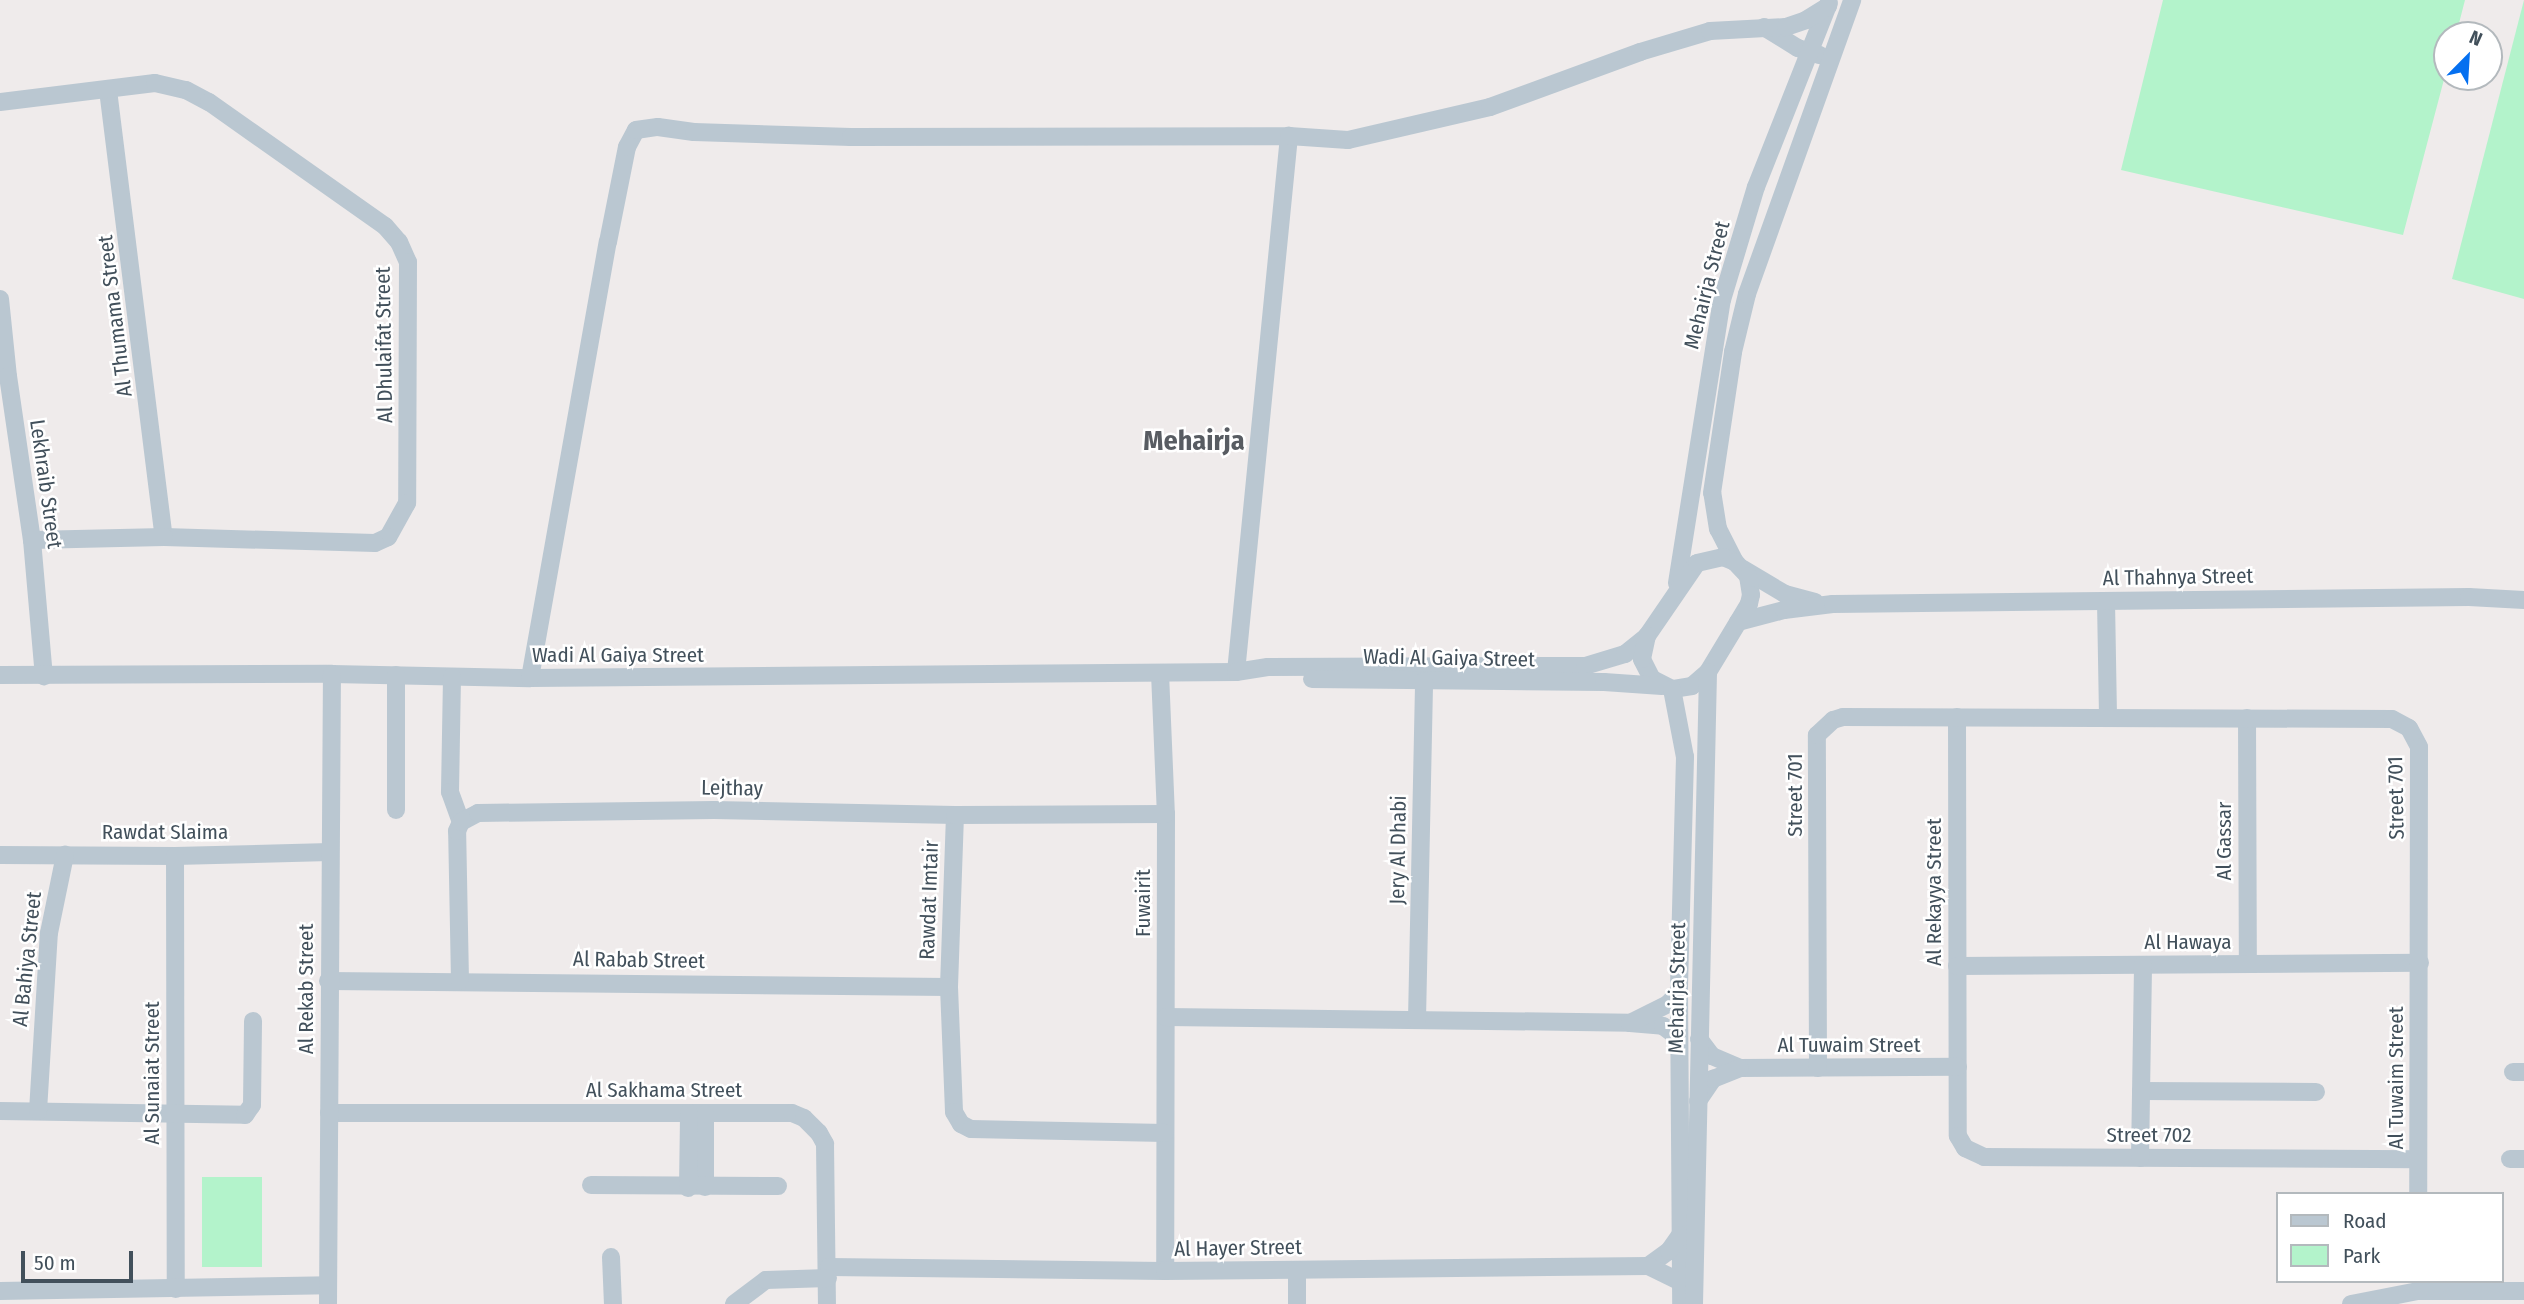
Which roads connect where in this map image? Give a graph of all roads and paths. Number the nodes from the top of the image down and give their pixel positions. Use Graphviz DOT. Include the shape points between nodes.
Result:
graph roads {
  1 [pos="1852,0"];
  2 [pos="1829,3"];
  3 [pos="1764,27"];
  4 [pos="1811,52"];
  5 [pos="1830,59"];
  6 [pos="108,90"];
  7 [pos="0,102"];
  8 [pos="1289,136"];
  9 [pos="0,299"];
  10 [pos="4,376"];
  11 [pos="164,537"];
  12 [pos="32,540"];
  13 [pos="1739,565"];
  14 [pos="1674,593"];
  15 [pos="2524,600"];
  16 [pos="2106,601"];
  17 [pos="1833,604"];
  18 [pos="1738,622"];
  19 [pos="1647,636"];
  20 [pos="1236,672"];
  21 [pos="1708,672"];
  22 [pos="1160,673"];
  23 [pos="332,674"];
  24 [pos="0,675"];
  25 [pos="396,675"];
  26 [pos="44,676"];
  27 [pos="452,677"];
  28 [pos="530,678"];
  29 [pos="1424,681"];
  30 [pos="1667,687"];
  31 [pos="1957,717"];
  32 [pos="2108,718"];
  33 [pos="2247,718"];
  34 [pos="396,810"];
  35 [pos="1166,814"];
  36 [pos="955,815"];
  37 [pos="461,822"];
  38 [pos="330,852"];
  39 [pos="0,855"];
  40 [pos="65,855"];
  41 [pos="175,856"];
  42 [pos="2420,963"];
  43 [pos="2248,964"];
  44 [pos="2143,965"];
  45 [pos="1957,966"];
  46 [pos="328,981"];
  47 [pos="460,981"];
  48 [pos="949,987"];
  49 [pos="1678,992"];
  50 [pos="1166,1017"];
  51 [pos="1417,1020"];
  52 [pos="254,1021"];
  53 [pos="1630,1023"];
  54 [pos="1679,1038"];
  55 [pos="1699,1039"];
  56 [pos="1958,1067"];
  57 [pos="1740,1068"];
  58 [pos="1818,1068"];
  59 [pos="2141,1091"];
  60 [pos="2316,1092"];
  61 [pos="1697,1103"];
  62 [pos="0,1111"];
  63 [pos="38,1111"];
  64 [pos="329,1113"];
  65 [pos="697,1114"];
  66 [pos="175,1115"];
  67 [pos="1165,1133"];
  68 [pos="2140,1158"];
  69 [pos="2418,1159"];
  70 [pos="591,1185"];
  71 [pos="778,1186"];
  72 [pos="696,1187"];
  73 [pos="2418,1192"];
  74 [pos="1680,1235"];
  75 [pos="611,1257"];
  76 [pos="1648,1266"];
  77 [pos="1297,1270"];
  78 [pos="1165,1271"];
  79 [pos="828,1273"];
  80 [pos="1681,1282"];
  81 [pos="328,1285"];
  82 [pos="2418,1286"];
  83 [pos="176,1289"];
  84 [pos="0,1291"];
  85 [pos="2524,1291"];
  86 [pos="328,1304"];
  87 [pos="613,1304"];
  88 [pos="734,1304"];
  89 [pos="827,1304"];
  90 [pos="1297,1304"];
  91 [pos="1681,1304"];
  92 [pos="1694,1304"];
  93 [pos="2351,1304"];
  1 -- 5 [label="street, Mehairja Street"];
  2 -- 3 [label="street" via="1806,20 1786,27"];
  2 -- 4 [label="street, Mehairja Street"];
  3 -- 4 [label="street"];
  3 -- 8 [label="street" via="1710,31 1490,107 1348,140"];
  4 -- 5 [label="street"];
  4 -- 14 [label="street, Mehairja Street" via="1756,187 1722,300"];
  5 -- 13 [label="street, Mehairja Street" via="1747,294 1733,352 1713,493 1718,529"];
  6 -- 7 [label="street, Al Dhulaifat Street"];
  6 -- 11 [label="street, Al Thumama Street"];
  6 -- 11 [label="street, Al Dhulaifat Street" via="172,85 209,102 385,226 408,262 407,503 388,537 375,543"];
  8 -- 20 [label="street"];
  8 -- 28 [label="street" via="865,137 657,127 636,130 627,147 608,242"];
  9 -- 10 [label="street, Lekhraib Street"];
  10 -- 12 [label="street, Lekhraib Street"];
  11 -- 12 [label="street, Al Dhulaifat Street"];
  12 -- 26 [label="street, Lekhraib Street"];
  13 -- 14 [label="street" via="1723,557 1697,563"];
  13 -- 17 [label="street, Al Thahnya Street" via="1785,594"];
  13 -- 18 [label="street" via="1748,576 1751,594"];
  14 -- 19 [label="street"];
  15 -- 16 [label="street, Al Thahnya Street"];
  16 -- 17 [label="street, Al Thahnya Street"];
  16 -- 32 [label="street"];
  17 -- 18 [label="street, Al Thahnya Street"];
  18 -- 21 [label="street"];
  19 -- 20 [label="street, Wadi Al Gaiya Street" via="1612,660 1585,666 1268,667"];
  19 -- 30 [label="street" via="1642,659 1646,670"];
  20 -- 22 [label="street, Wadi Al Gaiya Street"];
  20 -- 29 [label="street, Wadi Al Gaiya Street" via="1260,678"];
  21 -- 30 [label="street" via="1692,686"];
  21 -- 55 [label="street, Mehairja Street"];
  22 -- 28 [label="street, Wadi Al Gaiya Street"];
  22 -- 35 [label="street, Fuwairit"];
  23 -- 25 [label="street, Wadi Al Gaiya Street"];
  23 -- 26 [label="street, Wadi Al Gaiya Street"];
  23 -- 38 [label="street, Al Rekab Street"];
  24 -- 26 [label="street, Wadi Al Gaiya Street"];
  25 -- 27 [label="street, Wadi Al Gaiya Street"];
  25 -- 34 [label="street"];
  27 -- 28 [label="street, Wadi Al Gaiya Street"];
  27 -- 37 [label="street" via="450,792"];
  29 -- 30 [label="street, Wadi Al Gaiya Street"];
  29 -- 51 [label="street, Jery Al Dhabi"];
  30 -- 49 [label="street, Mehairja Street" via="1685,757"];
  31 -- 32 [label="street, Street 701"];
  31 -- 45 [label="street, Al Rekayya Street"];
  31 -- 58 [label="street, Street 701" via="1843,717 1817,735"];
  32 -- 33 [label="street, Street 701"];
  33 -- 42 [label="street, Street 701" via="2392,719 2414,734 2418,747"];
  33 -- 43 [label="street, Al Gassar"];
  35 -- 36 [label="street, Lejthay"];
  35 -- 50 [label="street, Fuwairit"];
  36 -- 37 [label="street, Lejthay" via="714,810 478,813"];
  36 -- 48 [label="street, Rawdat Imtair"];
  37 -- 47 [label="street" via="457,831"];
  38 -- 41 [label="street, Rawdat Slaima"];
  38 -- 46 [label="street, Al Rekab Street"];
  39 -- 40 [label="street, Rawdat Slaima"];
  40 -- 41 [label="street, Rawdat Slaima"];
  40 -- 63 [label="street, Al Bahiya Street" via="49,933"];
  41 -- 66 [label="street, Al Sunaiat Street"];
  42 -- 43 [label="street, Al Hawaya"];
  42 -- 69 [label="street, Al Tuwaim Street"];
  43 -- 44 [label="street, Al Hawaya"];
  44 -- 45 [label="street, Al Hawaya"];
  44 -- 59 [label="street"];
  45 -- 56 [label="street, Al Rekayya Street"];
  46 -- 47 [label="street, Al Rabab Street"];
  46 -- 64 [label="street, Al Rekab Street"];
  47 -- 48 [label="street, Al Rabab Street"];
  48 -- 67 [label="street, Rawdat Imtair" via="954,1112 961,1124 971,1129"];
  49 -- 53 [label="street" via="1668,1004"];
  49 -- 54 [label="street, Mehairja Street"];
  50 -- 51 [label="street"];
  50 -- 67 [label="street, Fuwairit"];
  51 -- 53 [label="street"];
  52 -- 66 [label="street" via="250,1111 246,1115"];
  53 -- 54 [label="street" via="1663,1026"];
  54 -- 74 [label="street, Mehairja Street"];
  55 -- 57 [label="street, Al Tuwaim Street" via="1712,1056"];
  55 -- 61 [label="street, Mehairja Street"];
  56 -- 58 [label="street, Al Tuwaim Street"];
  56 -- 68 [label="street, Street 702" via="1958,1136 1970,1153 1984,1157"];
  57 -- 58 [label="street, Al Tuwaim Street"];
  57 -- 61 [label="street, Al Tuwaim Street" via="1713,1079"];
  59 -- 60 [label="street"];
  59 -- 68 [label="street"];
  61 -- 92 [label="street, Mehairja Street"];
  62 -- 63 [label="street"];
  63 -- 66 [label="street"];
  64 -- 65 [label="street, Al Sakhama Street"];
  64 -- 81 [label="street, Al Rekab Street"];
  65 -- 72 [label="street"];
  65 -- 79 [label="street, Al Sakhama Street" via="792,1114 820,1133 825,1144"];
  66 -- 83 [label="street, Al Sunaiat Street"];
  67 -- 78 [label="street, Fuwairit"];
  68 -- 69 [label="street, Street 702"];
  69 -- 73 [label="street, Al Tuwaim Street"];
  70 -- 72 [label="street"];
  71 -- 72 [label="street"];
  74 -- 76 [label="street" via="1669,1251"];
  74 -- 80 [label="street, Mehairja Street"];
  75 -- 87 [label="street"];
  76 -- 77 [label="street, Al Hayer Street"];
  76 -- 80 [label="street, Al Hayer Street"];
  77 -- 78 [label="street, Al Hayer Street"];
  77 -- 90 [label="street"];
  78 -- 79 [label="street, Al Hayer Street"];
  79 -- 88 [label="street, Al Hayer Street" via="766,1280"];
  79 -- 89 [label="street, Al Sakhama Street"];
  80 -- 91 [label="street, Mehairja Street"];
  81 -- 83 [label="street"];
  81 -- 86 [label="street, Al Rekab Street"];
  82 -- 85 [label="street"];
  82 -- 93 [label="street"];
  83 -- 84 [label="street"];
}
